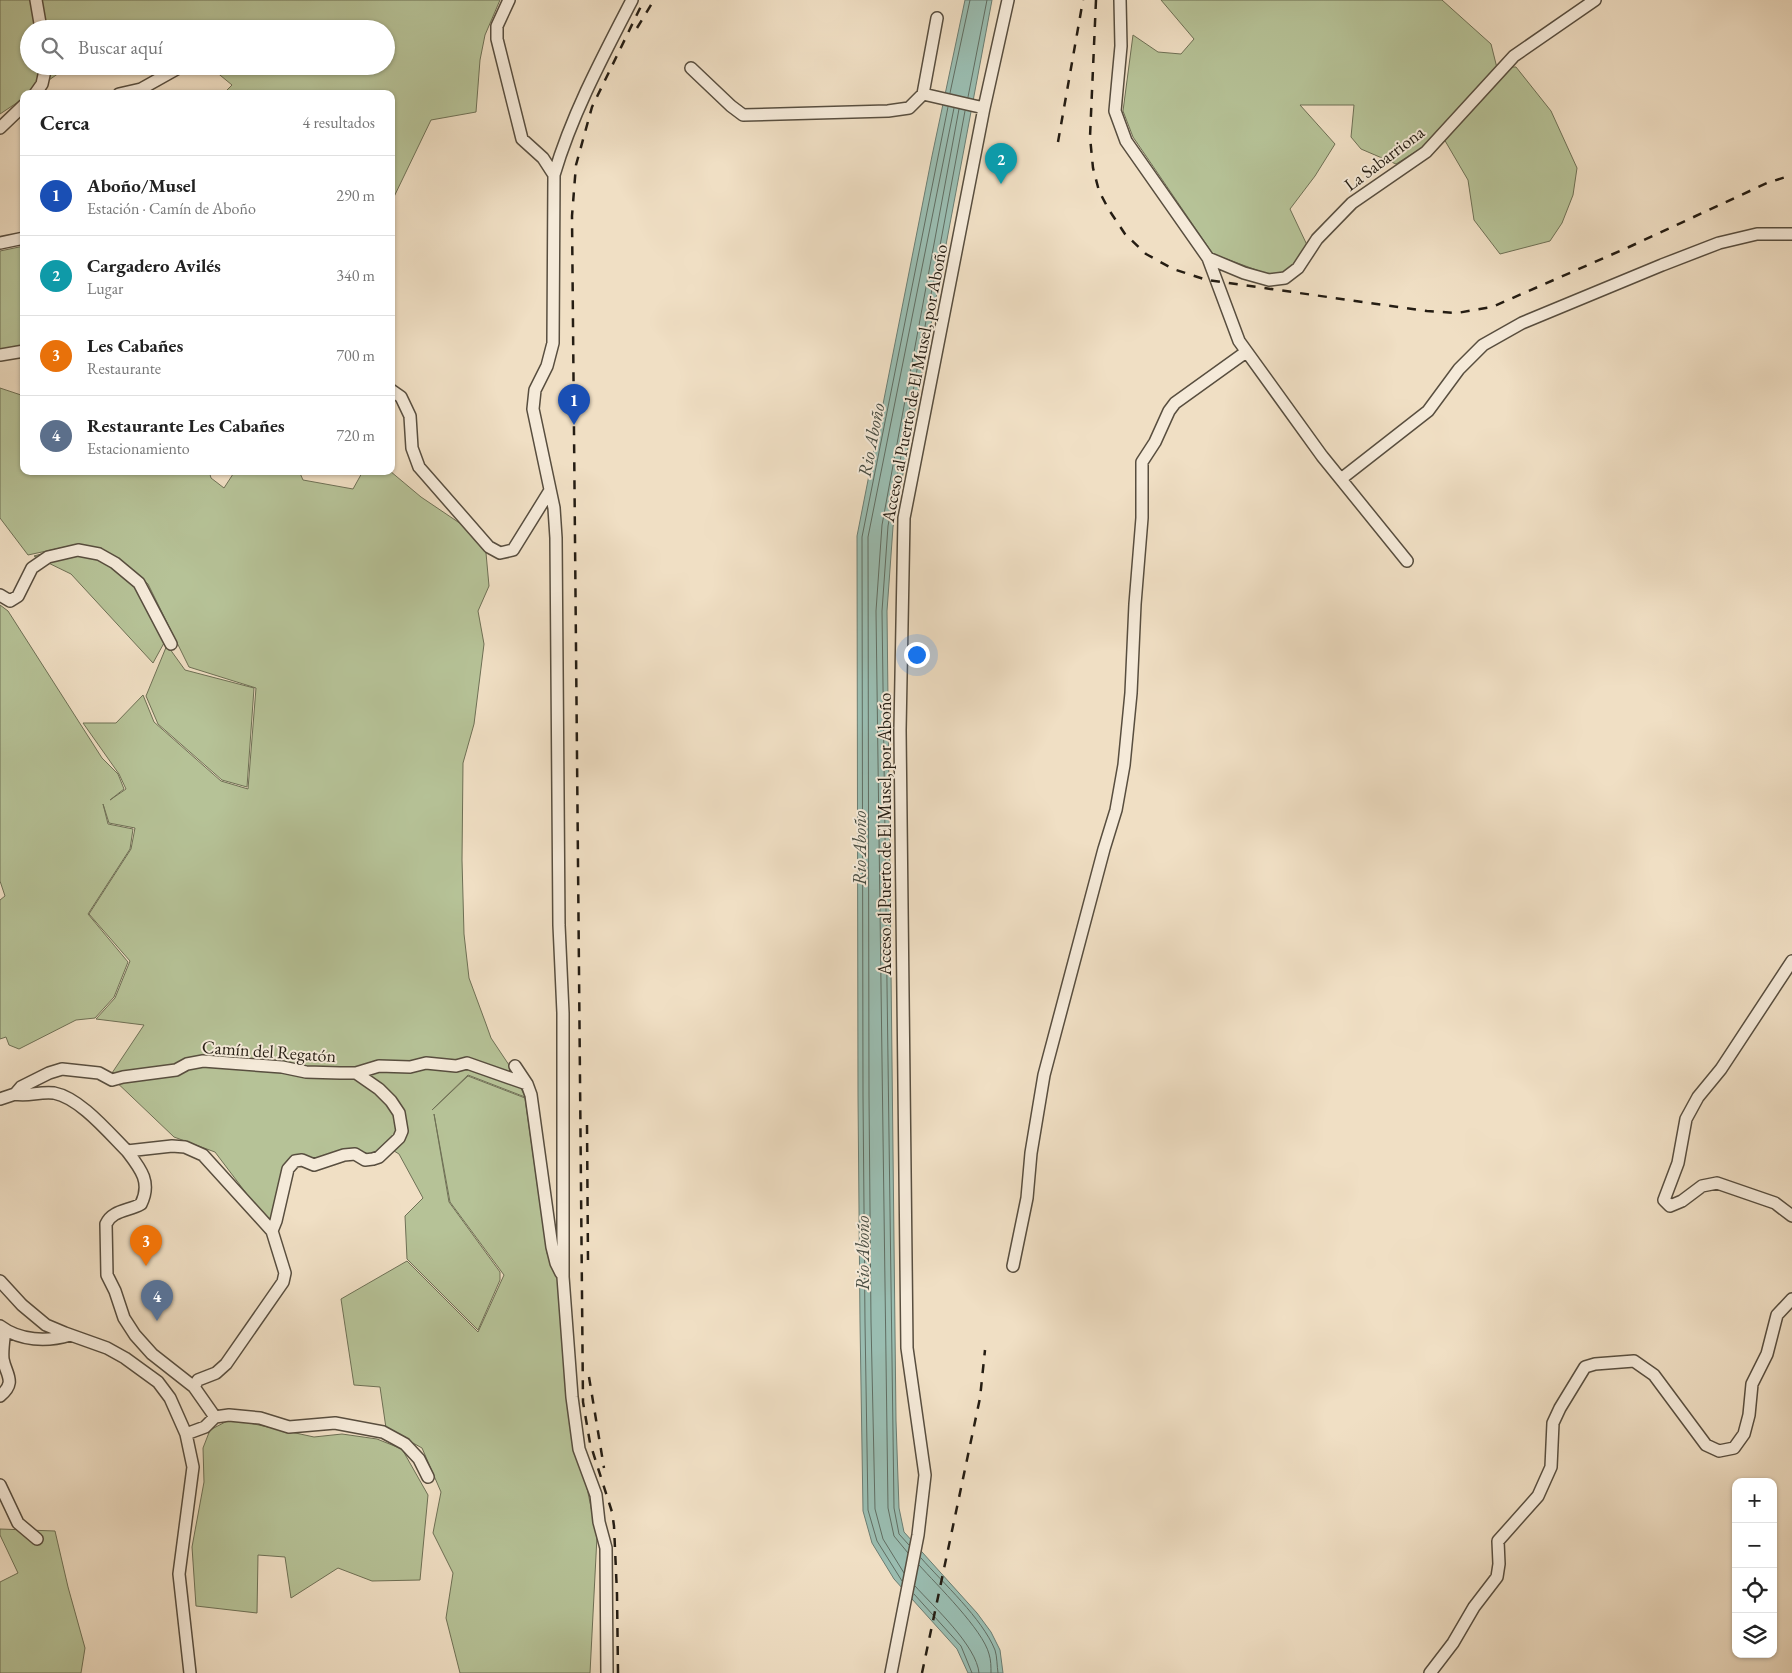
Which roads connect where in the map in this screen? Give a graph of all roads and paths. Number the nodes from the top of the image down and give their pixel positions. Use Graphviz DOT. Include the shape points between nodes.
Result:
graph roads {
  1 [pos="36,0"];
  2 [pos="509,0"];
  3 [pos="632,0"];
  4 [pos="1008,0"];
  5 [pos="1120,0"];
  6 [pos="1595,0"];
  7 [pos="937,18"];
  8 [pos="39,20"];
  9 [pos="691,68"];
  10 [pos="44,75"];
  11 [pos="166,75"];
  12 [pos="38,90"];
  13 [pos="137,90"];
  14 [pos="923,94"];
  15 [pos="981,107"];
  16 [pos="20,109"];
  17 [pos="0,128"];
  18 [pos="554,175"];
  19 [pos="1792,234"];
  20 [pos="20,239"];
  21 [pos="0,243"];
  22 [pos="1208,258"];
  23 [pos="20,352"];
  24 [pos="1246,352"];
  25 [pos="0,355"];
  26 [pos="395,393"];
  27 [pos="1341,479"];
  28 [pos="549,492"];
  29 [pos="1407,561"];
  30 [pos="0,595"];
  31 [pos="171,644"];
  32 [pos="1792,961"];
  33 [pos="515,1066"];
  34 [pos="356,1073"];
  35 [pos="527,1084"];
  36 [pos="15,1094"];
  37 [pos="0,1099"];
  38 [pos="127,1151"];
  39 [pos="1792,1216"];
  40 [pos="272,1231"];
  41 [pos="1013,1266"];
  42 [pos="563,1277"];
  43 [pos="0,1281"];
  44 [pos="1792,1299"];
  45 [pos="2,1328"];
  46 [pos="70,1335"];
  47 [pos="194,1387"];
  48 [pos="0,1396"];
  49 [pos="215,1417"];
  50 [pos="186,1434"];
  51 [pos="428,1477"];
  52 [pos="0,1485"];
  53 [pos="37,1539"];
  54 [pos="190,1673"];
  55 [pos="607,1673"];
  56 [pos="891,1673"];
  57 [pos="1430,1673"];
  1 -- 8 [label="street"];
  2 -- 18 [label="street" via="497,26 497,39 522,139 543,158"];
  3 -- 18 [label="street" via="598,66"];
  4 -- 15 [label="street, Acceso al Puerto de El Musel, por Aboño"];
  5 -- 22 [label="street" via="1121,46 1115,111 1126,141"];
  6 -- 22 [label="street, La Sabarriona" via="1514,56 1426,152 1352,203 1316,239 1298,268 1285,278 1260,278"];
  7 -- 14 [label="street"];
  9 -- 14 [label="street" via="743,115 888,111 909,108"];
  10 -- 12 [label="street"];
  11 -- 13 [label="street"];
  14 -- 15 [label="street"];
  15 -- 56 [label="street, Acceso al Puerto de El Musel, por Aboño" via="904,518 900,730 907,1348 925,1475 918,1535"];
  16 -- 17 [label="street"];
  18 -- 28 [label="street" via="553,343 547,366 535,390 533,409"];
  19 -- 27 [label="street" via="1757,234 1719,243 1522,323 1483,345 1458,369 1428,411"];
  20 -- 21 [label="street"];
  22 -- 24 [label="street"];
  23 -- 25 [label="street"];
  24 -- 27 [label="street"];
  24 -- 41 [label="street" via="1175,403 1142,462 1142,518 1124,765 1116,810 1044,1075 1031,1153 1028,1198"];
  26 -- 28 [label="street" via="401,397 410,416 412,448 419,467 489,548 500,553 512,550"];
  27 -- 29 [label="street"];
  28 -- 42 [label="street" via="554,508 556,538"];
  30 -- 31 [label="street" via="10,601 18,596 32,568 48,557 78,550 99,554 139,583"];
  32 -- 39 [label="street" via="1722,1069 1694,1104 1686,1119 1678,1162 1664,1200 1670,1206 1702,1186 1717,1183 1775,1203"];
  33 -- 35 [label="street"];
  34 -- 35 [label="street, Camín del Regatón" via="379,1066 410,1067 426,1063 456,1066 467,1063"];
  34 -- 36 [label="street, Camín del Regatón" via="306,1072 203,1061 176,1070 112,1080 98,1073 62,1069 21,1087"];
  34 -- 40 [label="street" via="379,1089 399,1113 402,1131 399,1138 379,1157 372,1159 365,1160 354,1154 314,1165 302,1160 294,1161 288,1168"];
  35 -- 42 [label="street" via="552,1247"];
  36 -- 37 [label="street"];
  36 -- 38 [label="street" via="24,1096 41,1092 69,1099 86,1110"];
  38 -- 40 [label="street" via="185,1147 203,1154"];
  38 -- 47 [label="street" via="142,1170 144,1197 141,1204 108,1218 107,1275 124,1318 135,1335 152,1354"];
  40 -- 47 [label="street" via="285,1273 283,1282 226,1364 216,1373 198,1380"];
  42 -- 55 [label="street" via="579,1449 596,1494 606,1548"];
  43 -- 46 [label="street" via="46,1325"];
  44 -- 57 [label="street" via="1777,1315 1767,1354 1752,1384 1744,1434 1734,1448 1719,1451 1706,1445 1654,1375 1634,1362 1596,1364 1585,1368 1553,1423 1551,1467 1538,1496 1498,1541 1496,1576 1454,1643"];
  45 -- 46 [label="street" via="25,1338 42,1340"];
  45 -- 48 [label="street" via="3,1359 9,1383"];
  46 -- 50 [label="street" via="107,1348 158,1382 170,1398"];
  47 -- 49 [label="street"];
  49 -- 50 [label="street" via="205,1427"];
  49 -- 51 [label="street" via="260,1418 289,1427 335,1423 383,1432 405,1444 419,1459"];
  50 -- 54 [label="street" via="193,1467 179,1574"];
  52 -- 53 [label="street" via="18,1523"];
}
